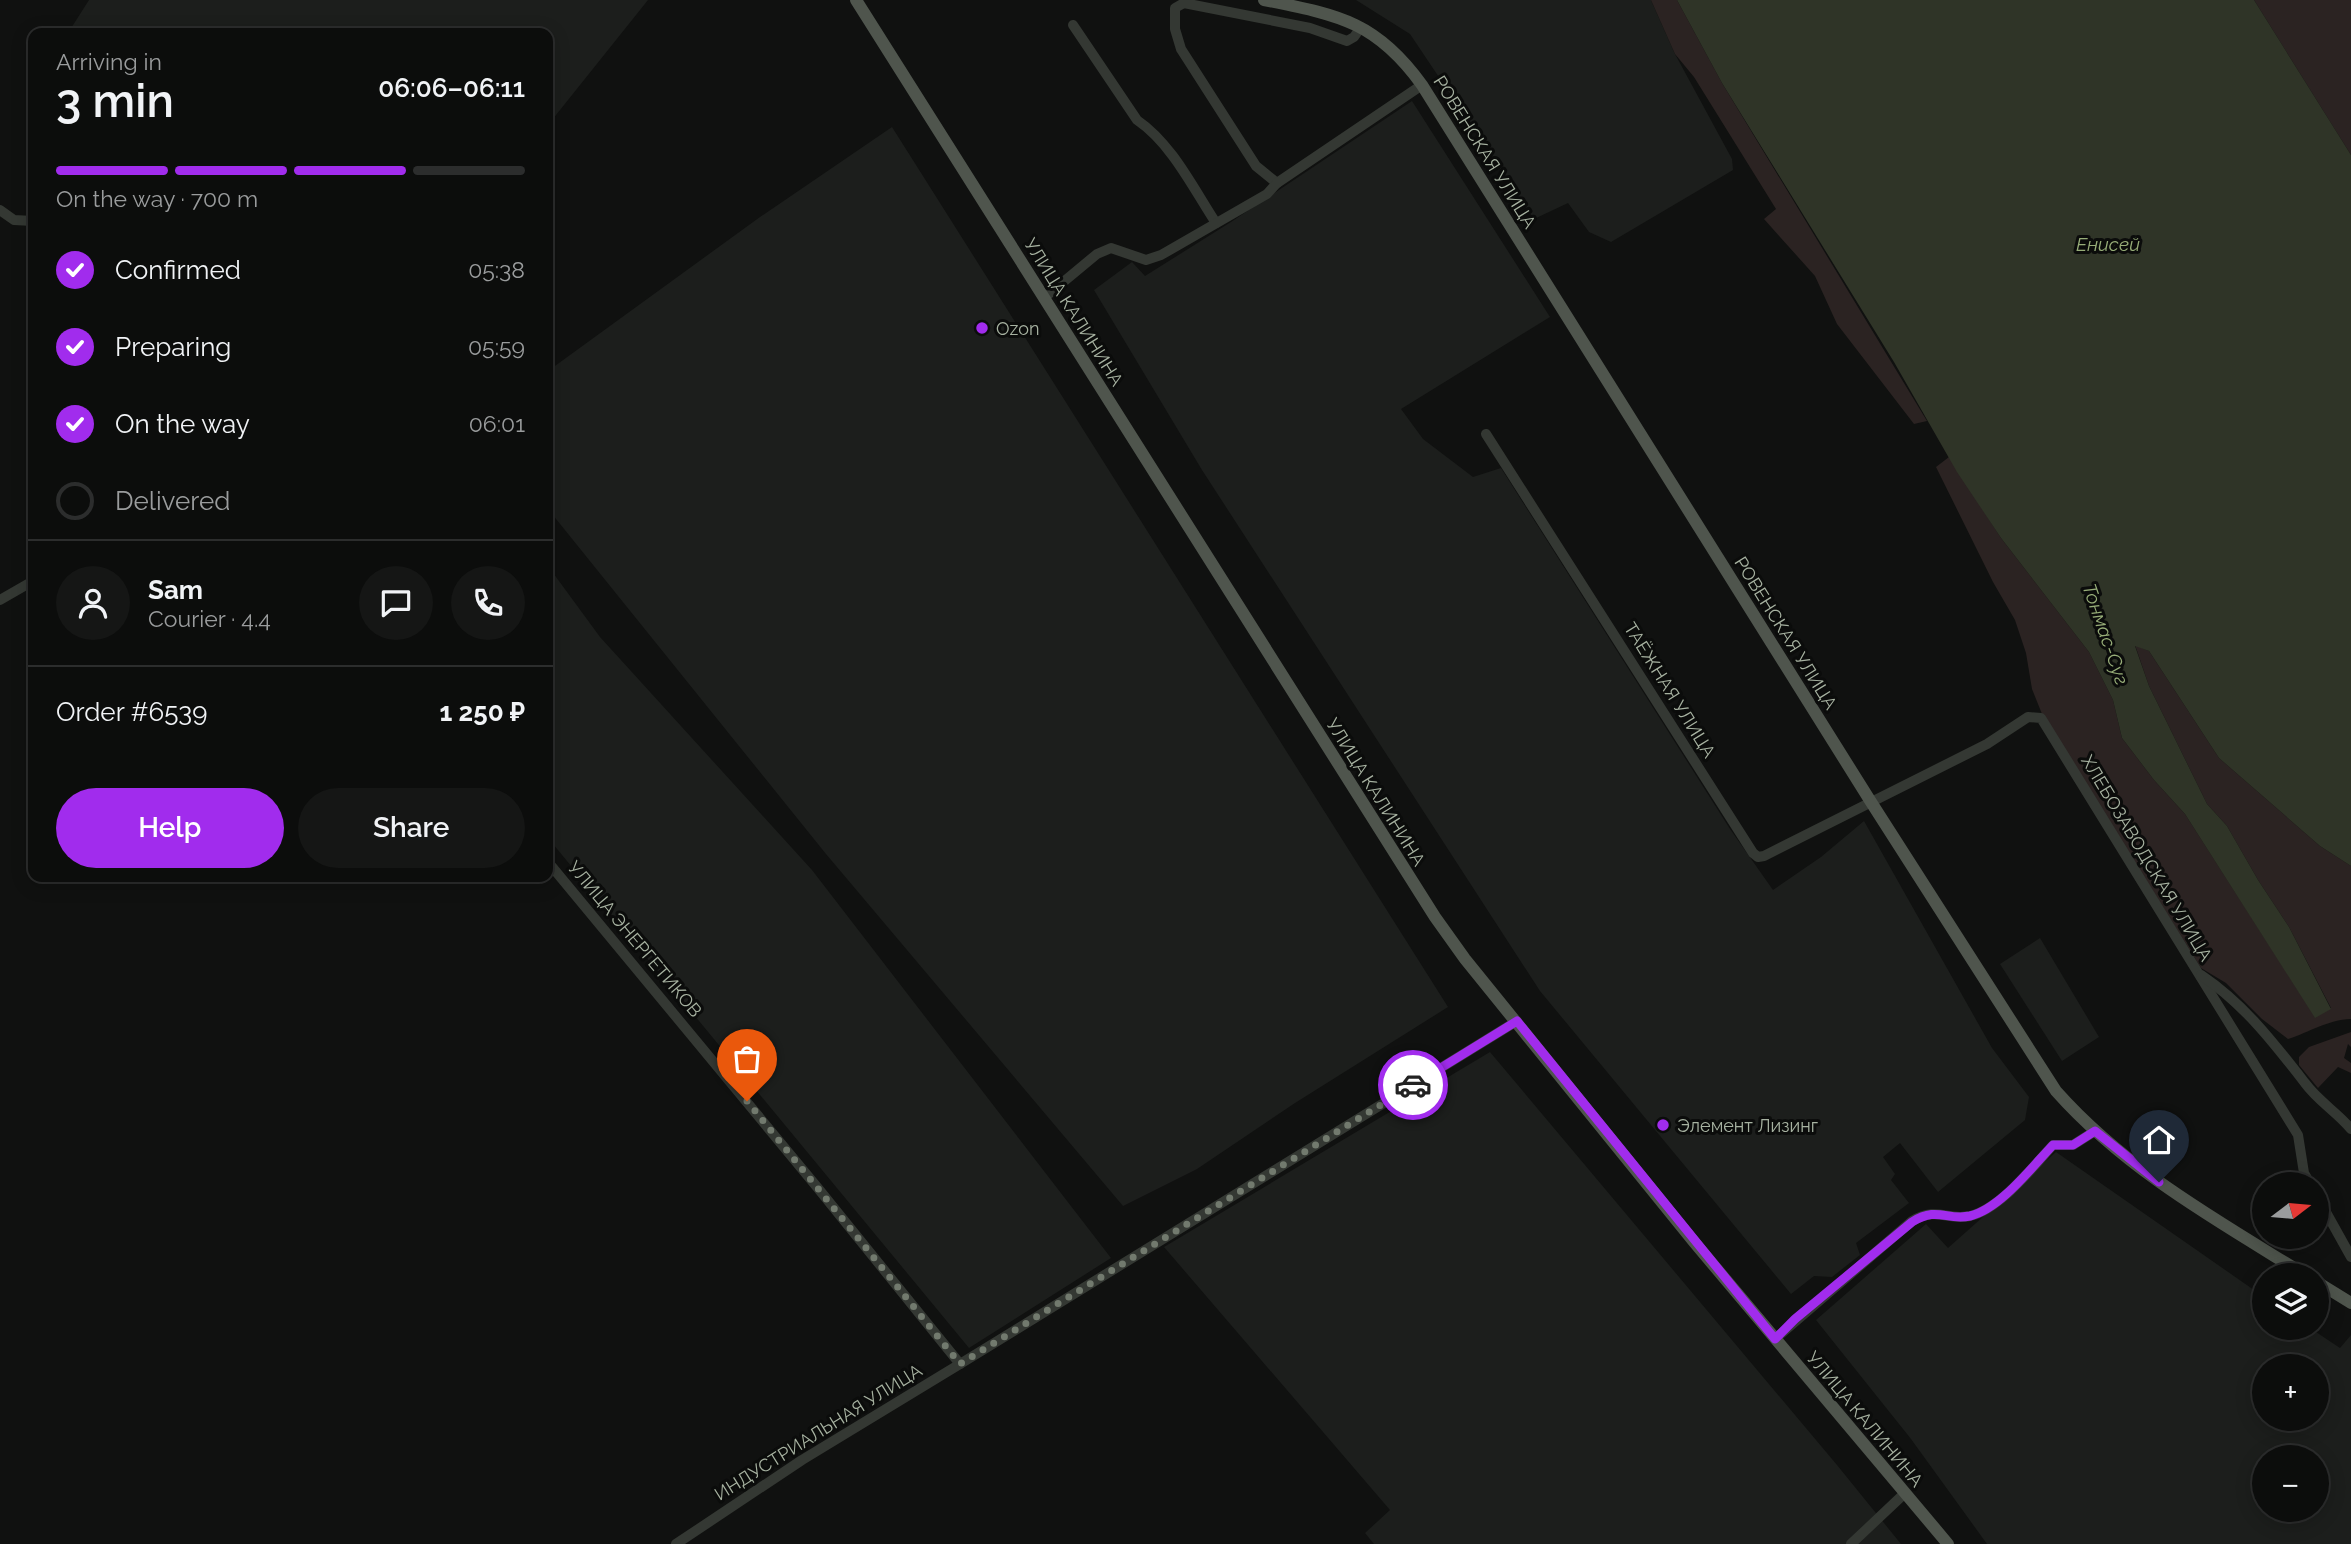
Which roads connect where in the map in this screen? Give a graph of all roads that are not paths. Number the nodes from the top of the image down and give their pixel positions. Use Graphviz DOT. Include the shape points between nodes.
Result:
graph roads {
  1 [pos="856,0"];
  2 [pos="1264,0"];
  3 [pos="1073,25"];
  4 [pos="1361,27"];
  5 [pos="1422,85"];
  6 [pos="1277,183"];
  7 [pos="0,210"];
  8 [pos="28,221"];
  9 [pos="1216,223"];
  10 [pos="1044,298"];
  11 [pos="1486,435"];
  12 [pos="28,584"];
  13 [pos="0,600"];
  14 [pos="1871,802"];
  15 [pos="553,868"];
  16 [pos="2195,972"];
  17 [pos="1517,1021"];
  18 [pos="2351,1129"];
  19 [pos="2095,1131"];
  20 [pos="2304,1172"];
  21 [pos="2329,1218"];
  22 [pos="2351,1257"];
  23 [pos="2286,1263"];
  24 [pos="2329,1289"];
  25 [pos="2351,1303"];
  26 [pos="1775,1339"];
  27 [pos="960,1364"];
  28 [pos="1905,1493"];
  29 [pos="676,1544"];
  30 [pos="1851,1544"];
  31 [pos="1948,1544"];
  1 -- 10 [label="main road, УЛИЦА КАЛИНИНА"];
  2 -- 4 [label="main road, РОВЕНСКАЯ УЛИЦА" via="1323,12"];
  3 -- 9 [label="street" via="1137,120 1172,156"];
  4 -- 5 [label="main road, РОВЕНСКАЯ УЛИЦА" via="1401,57"];
  4 -- 6 [label="street" via="1347,41 1254,16 1177,5 1175,29 1181,49 1256,166"];
  5 -- 6 [label="street"];
  5 -- 14 [label="main road, РОВЕНСКАЯ УЛИЦА"];
  6 -- 9 [label="street" via="1267,194"];
  7 -- 8 [label="street" via="14,220"];
  9 -- 10 [label="street" via="1146,260 1111,248 1097,254"];
  10 -- 17 [label="main road, УЛИЦА КАЛИНИНА" via="1435,917"];
  11 -- 14 [label="street, ТАЁЖНАЯ УЛИЦА" via="1753,853 1764,856"];
  12 -- 13 [label="street"];
  14 -- 16 [label="street, ХЛЕБОЗАВОДСКАЯ УЛИЦА" via="1987,744 2028,717 2041,718"];
  14 -- 19 [label="main road, РОВЕНСКАЯ УЛИЦА" via="2038,1065"];
  15 -- 27 [label="street, УЛИЦА ЭНЕРГЕТИКОВ"];
  16 -- 18 [label="street" via="2240,1005 2285,1054 2305,1084"];
  16 -- 20 [label="street, ХЛЕБОЗАВОДСКАЯ УЛИЦА" via="2298,1135"];
  17 -- 26 [label="main road, УЛИЦА КАЛИНИНА"];
  17 -- 27 [label="street, ИНДУСТРИАЛЬНАЯ УЛИЦА"];
  19 -- 23 [label="main road, РОВЕНСКАЯ УЛИЦА" via="2176,1194"];
  19 -- 26 [label="street" via="2073,1145 2053,1145 2021,1181 1970,1216 1924,1214"];
  21 -- 22 [label="street"];
  24 -- 25 [label="main road"];
  26 -- 28 [label="main road, УЛИЦА КАЛИНИНА"];
  27 -- 29 [label="street, ИНДУСТРИАЛЬНАЯ УЛИЦА" via="836,1438"];
  28 -- 30 [label="street"];
  28 -- 31 [label="main road, УЛИЦА КАЛИНИНА"];
}
